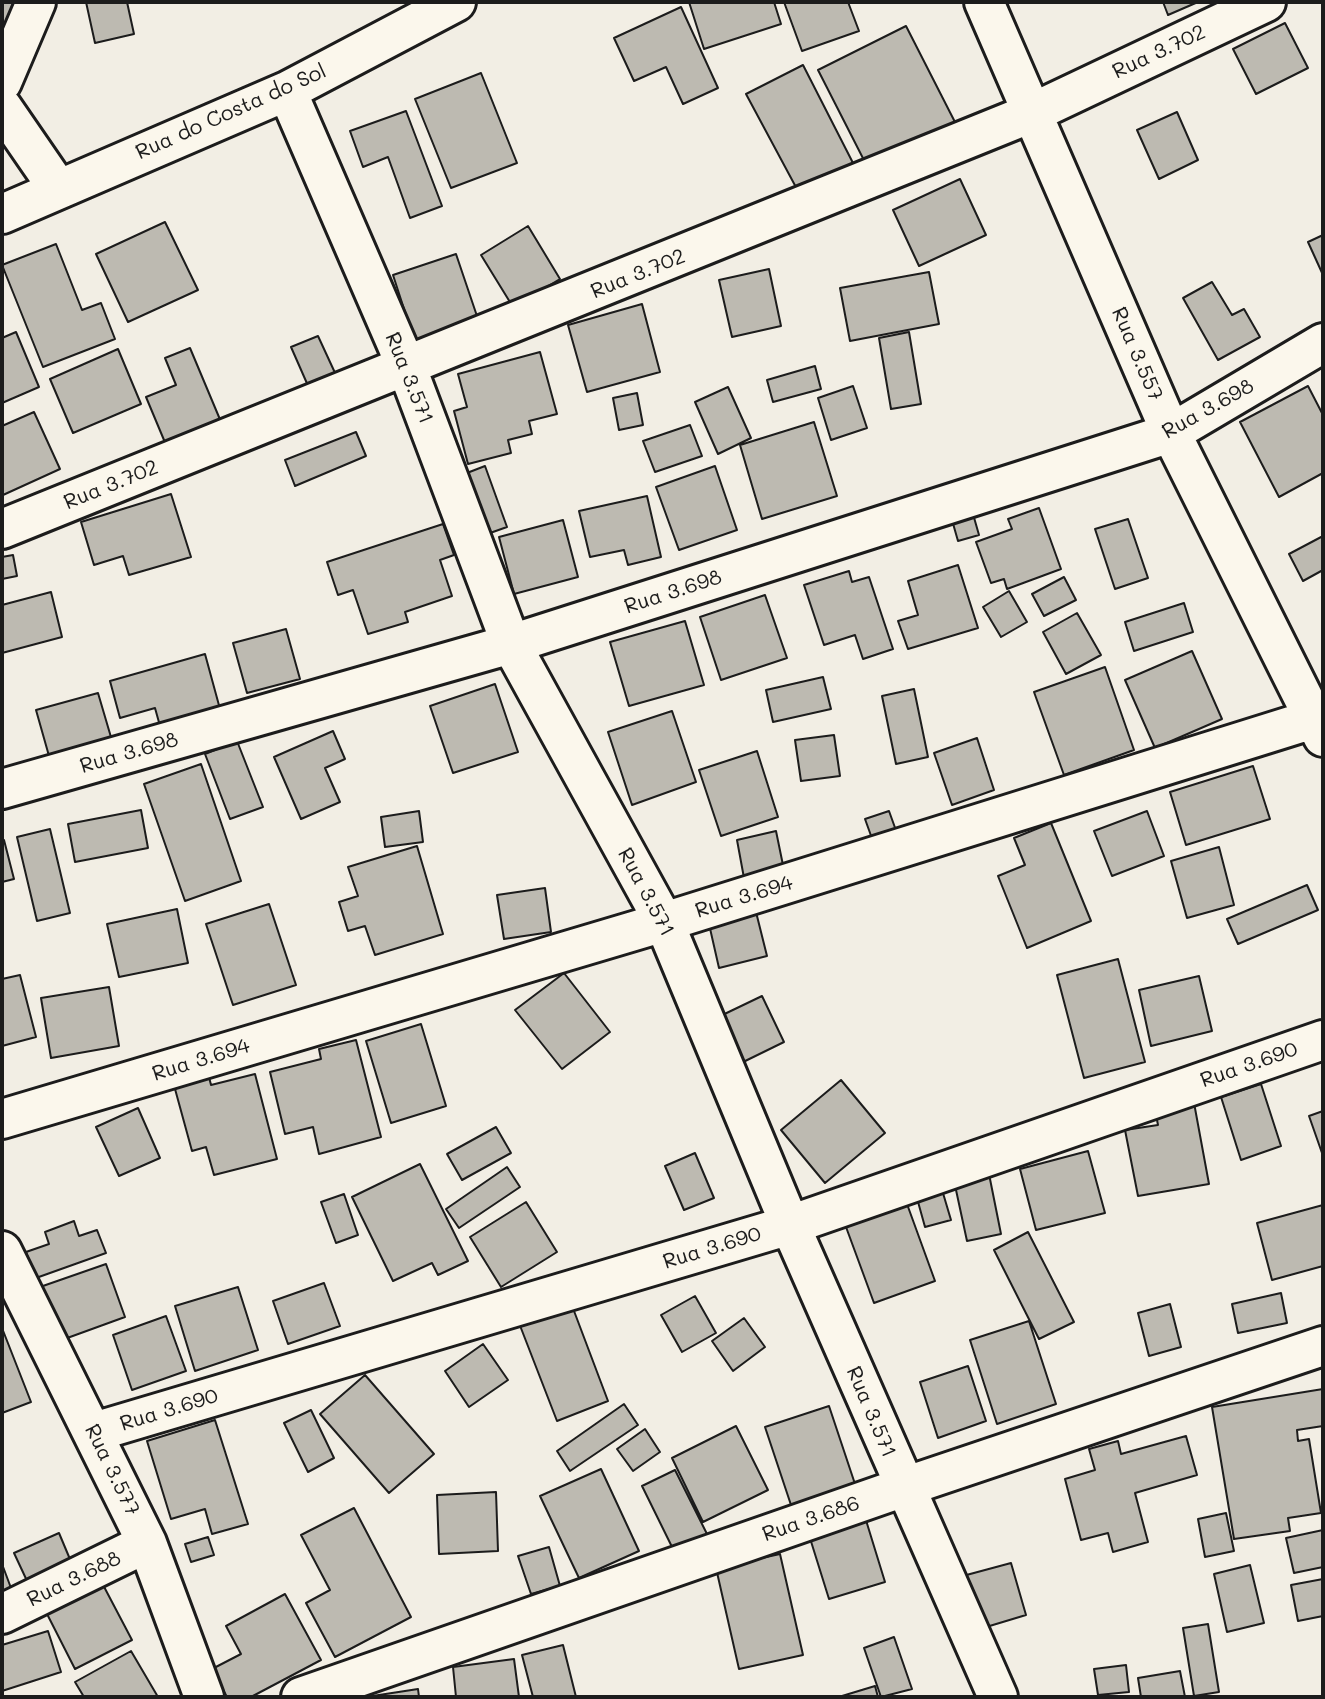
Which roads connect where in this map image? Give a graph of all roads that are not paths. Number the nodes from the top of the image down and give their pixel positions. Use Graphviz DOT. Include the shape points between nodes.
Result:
graph roads {
  1 [pos="36,2"];
  2 [pos="454,2"];
  3 [pos="984,2"];
  4 [pos="1266,2"];
  5 [pos="2,82"];
  6 [pos="287,91"];
  7 [pos="2,107"];
  8 [pos="1034,112"];
  9 [pos="57,187"];
  10 [pos="2,214"];
  11 [pos="1323,343"];
  12 [pos="407,368"];
  13 [pos="1171,433"];
  14 [pos="2,529"];
  15 [pos="511,643"];
  16 [pos="1321,725"];
  17 [pos="2,789"];
  18 [pos="664,922"];
  19 [pos="1323,1040"];
  20 [pos="2,1119"];
  21 [pos="790,1225"];
  22 [pos="3,1259"];
  23 [pos="1323,1346"];
  24 [pos="94,1432"];
  25 [pos="904,1486"];
  26 [pos="147,1543"];
  27 [pos="2,1615"];
  28 [pos="204,1697"];
  29 [pos="301,1697"];
  30 [pos="998,1697"];
  1 -- 5 [label="street"];
  2 -- 6 [label="street, Rua do Costa do Sol"];
  3 -- 8 [label="street, Rua 3.557"];
  4 -- 8 [label="street, Rua 3.702"];
  6 -- 9 [label="street, Rua do Costa do Sol"];
  6 -- 12 [label="street, Rua 3.571"];
  7 -- 9 [label="street"];
  8 -- 12 [label="street, Rua 3.702"];
  8 -- 13 [label="street, Rua 3.557"];
  9 -- 10 [label="street, Rua do Costa do Sol"];
  11 -- 13 [label="street, Rua 3.698"];
  12 -- 14 [label="street, Rua 3.702"];
  12 -- 15 [label="street, Rua 3.571"];
  13 -- 15 [label="street, Rua 3.698"];
  13 -- 16 [label="street, Rua 3.557"];
  15 -- 17 [label="street, Rua 3.698"];
  15 -- 18 [label="street, Rua 3.571"];
  16 -- 18 [label="street, Rua 3.694"];
  18 -- 20 [label="street, Rua 3.694"];
  18 -- 21 [label="street, Rua 3.571"];
  19 -- 21 [label="street, Rua 3.690"];
  21 -- 24 [label="street, Rua 3.690"];
  21 -- 25 [label="street, Rua 3.571"];
  22 -- 24 [label="street, Rua 3.577"];
  23 -- 25 [label="street, Rua 3.686"];
  24 -- 26 [label="street, Rua 3.577"];
  25 -- 29 [label="street, Rua 3.686"];
  25 -- 30 [label="street, Rua 3.571"];
  26 -- 27 [label="street, Rua 3.688"];
  26 -- 28 [label="street, Rua 3.577"];
}
